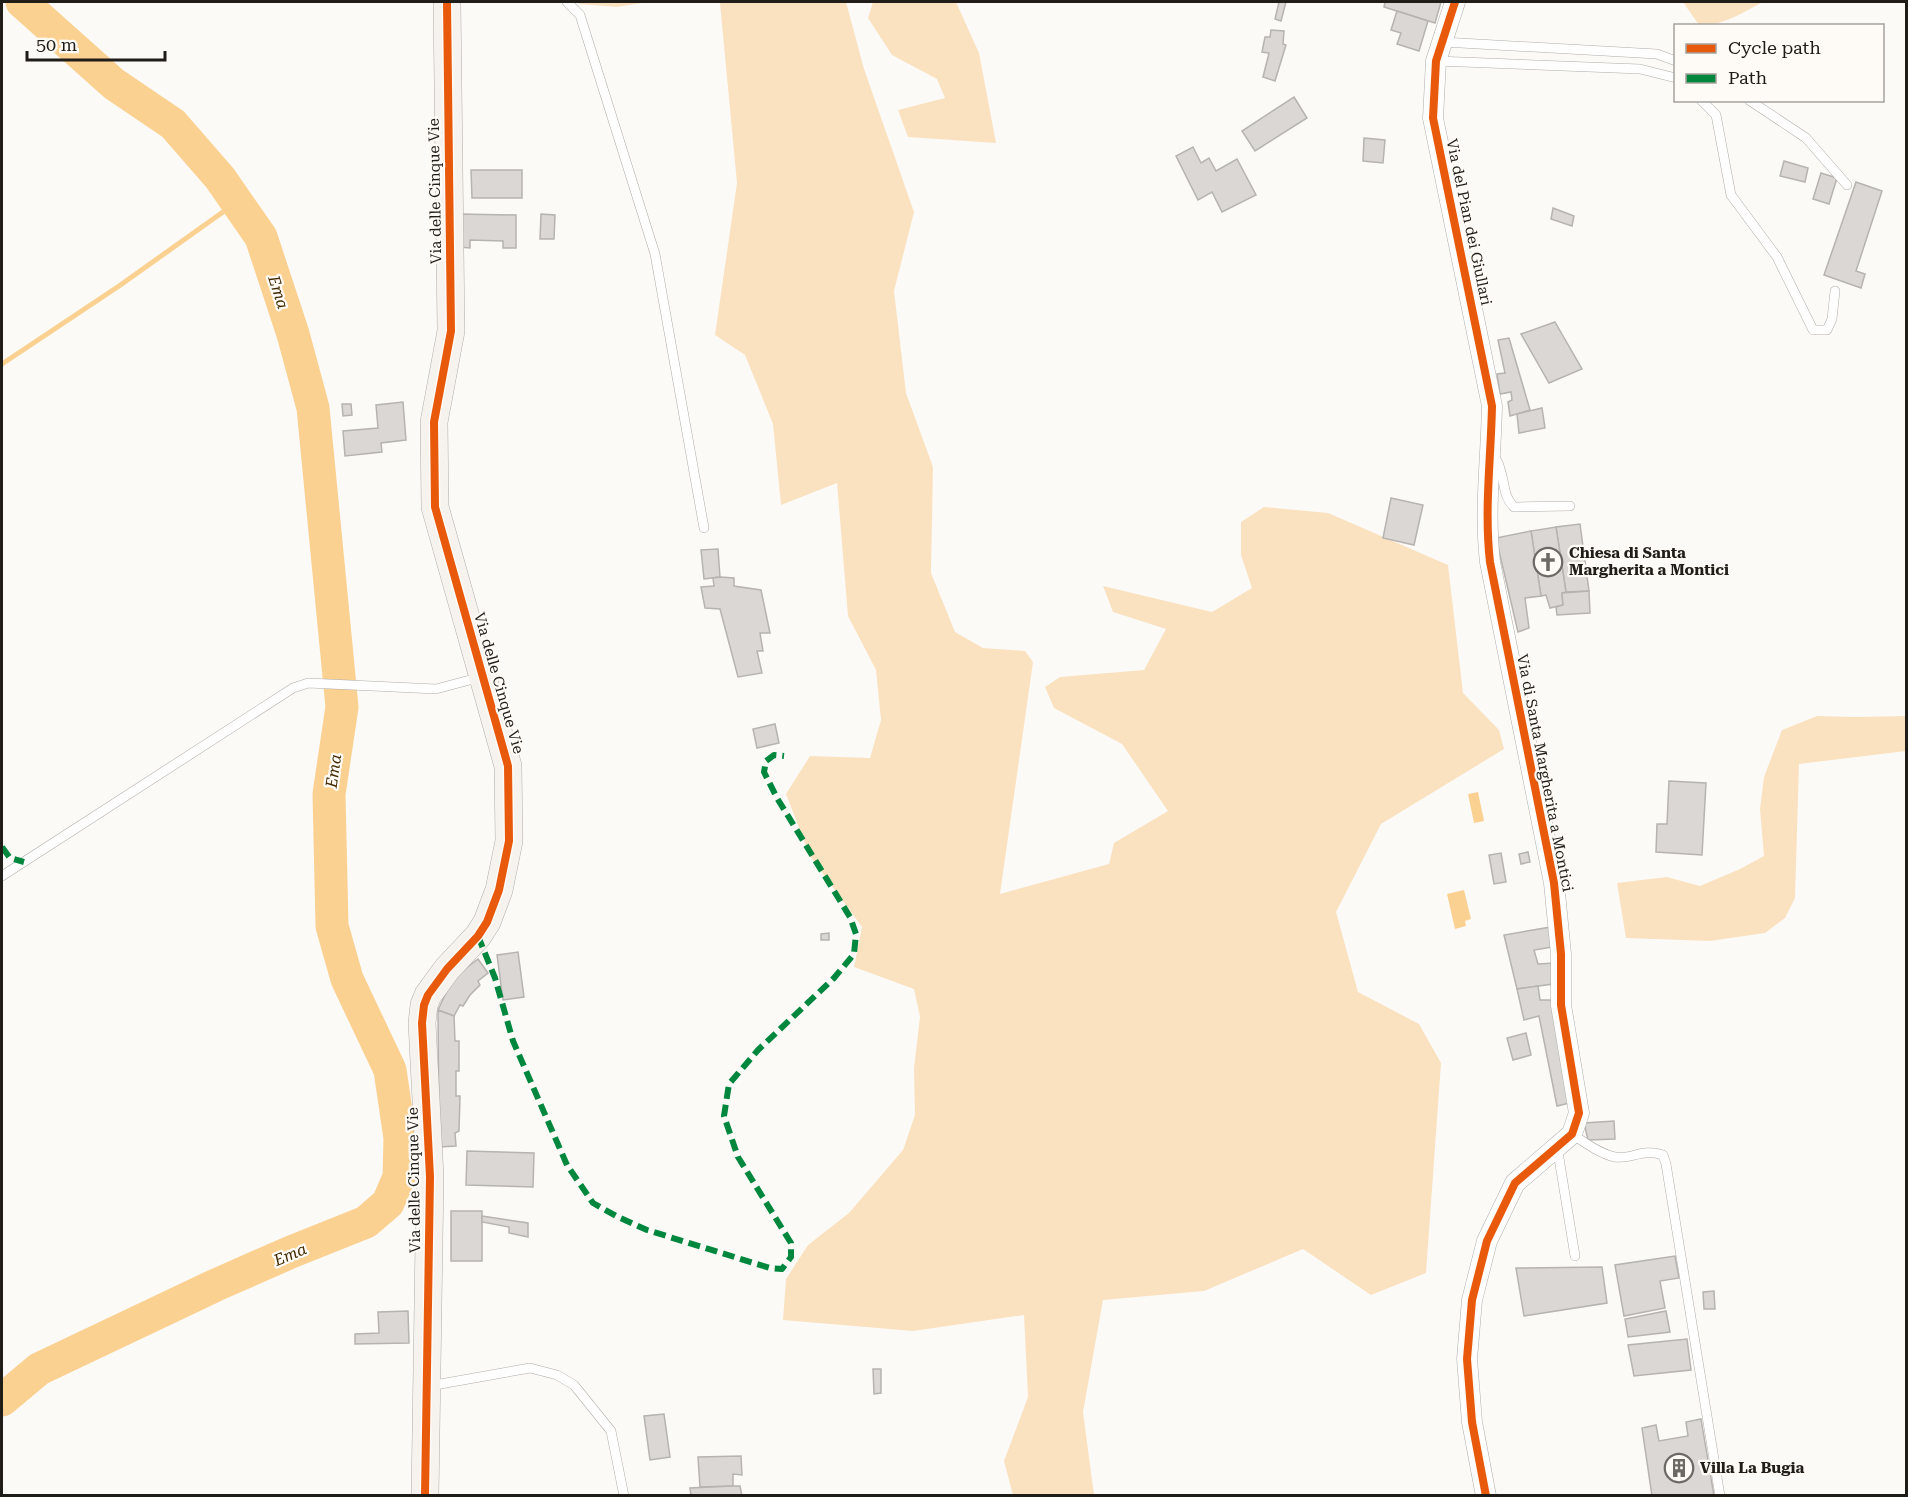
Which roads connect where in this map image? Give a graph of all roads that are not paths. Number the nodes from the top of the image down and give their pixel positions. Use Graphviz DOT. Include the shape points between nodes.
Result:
graph roads {
  1 [pos="447,2"];
  2 [pos="567,2"];
  3 [pos="1455,2"];
  4 [pos="1443,42"];
  5 [pos="1674,60"];
  6 [pos="1436,61"];
  7 [pos="1674,78"];
  8 [pos="1703,102"];
  9 [pos="1752,102"];
  10 [pos="1847,185"];
  11 [pos="1835,291"];
  12 [pos="1491,450"];
  13 [pos="1570,506"];
  14 [pos="704,528"];
  15 [pos="483,677"];
  16 [pos="2,876"];
  17 [pos="1572,1134"];
  18 [pos="1557,1146"];
  19 [pos="1575,1256"];
  20 [pos="427,1386"];
  21 [pos="425,1496"];
  22 [pos="624,1496"];
  23 [pos="1486,1496"];
  24 [pos="1720,1496"];
  1 -- 15 [label="street, Via delle Cinque Vie" via="450,331 434,422 435,507"];
  2 -- 14 [label="lane" via="580,15 656,254"];
  3 -- 4 [label="street, Via del Pian dei Giullari"];
  4 -- 5 [label="lane" via="1657,54"];
  4 -- 6 [label="street, Via del Pian dei Giullari"];
  6 -- 7 [label="lane" via="1640,69"];
  6 -- 12 [label="street, Via del Pian dei Giullari" via="1433,118 1492,406"];
  8 -- 11 [label="lane" via="1716,116 1731,195 1777,257 1813,330 1827,330"];
  9 -- 10 [label="lane" via="1806,138"];
  12 -- 13 [label="lane" via="1509,503 1514,507"];
  12 -- 17 [label="street, Via di Santa Margherita a Montici" via="1487,501 1490,562 1554,883 1561,1005 1579,1113"];
  15 -- 16 [label="lane" via="436,689 308,682 293,688"];
  15 -- 20 [label="street, Via delle Cinque Vie" via="508,766 509,841 499,890 487,922 435,984 424,1005 430,1176"];
  17 -- 18 [label="street"];
  17 -- 24 [label="lane" via="1615,1157 1651,1151 1663,1155"];
  18 -- 19 [label="lane"];
  18 -- 23 [label="street" via="1515,1183 1487,1241 1472,1300 1467,1359 1472,1422"];
  20 -- 21 [label="street, Via delle Cinque Vie"];
  20 -- 22 [label="lane" via="530,1368 566,1380 611,1431"];
}
